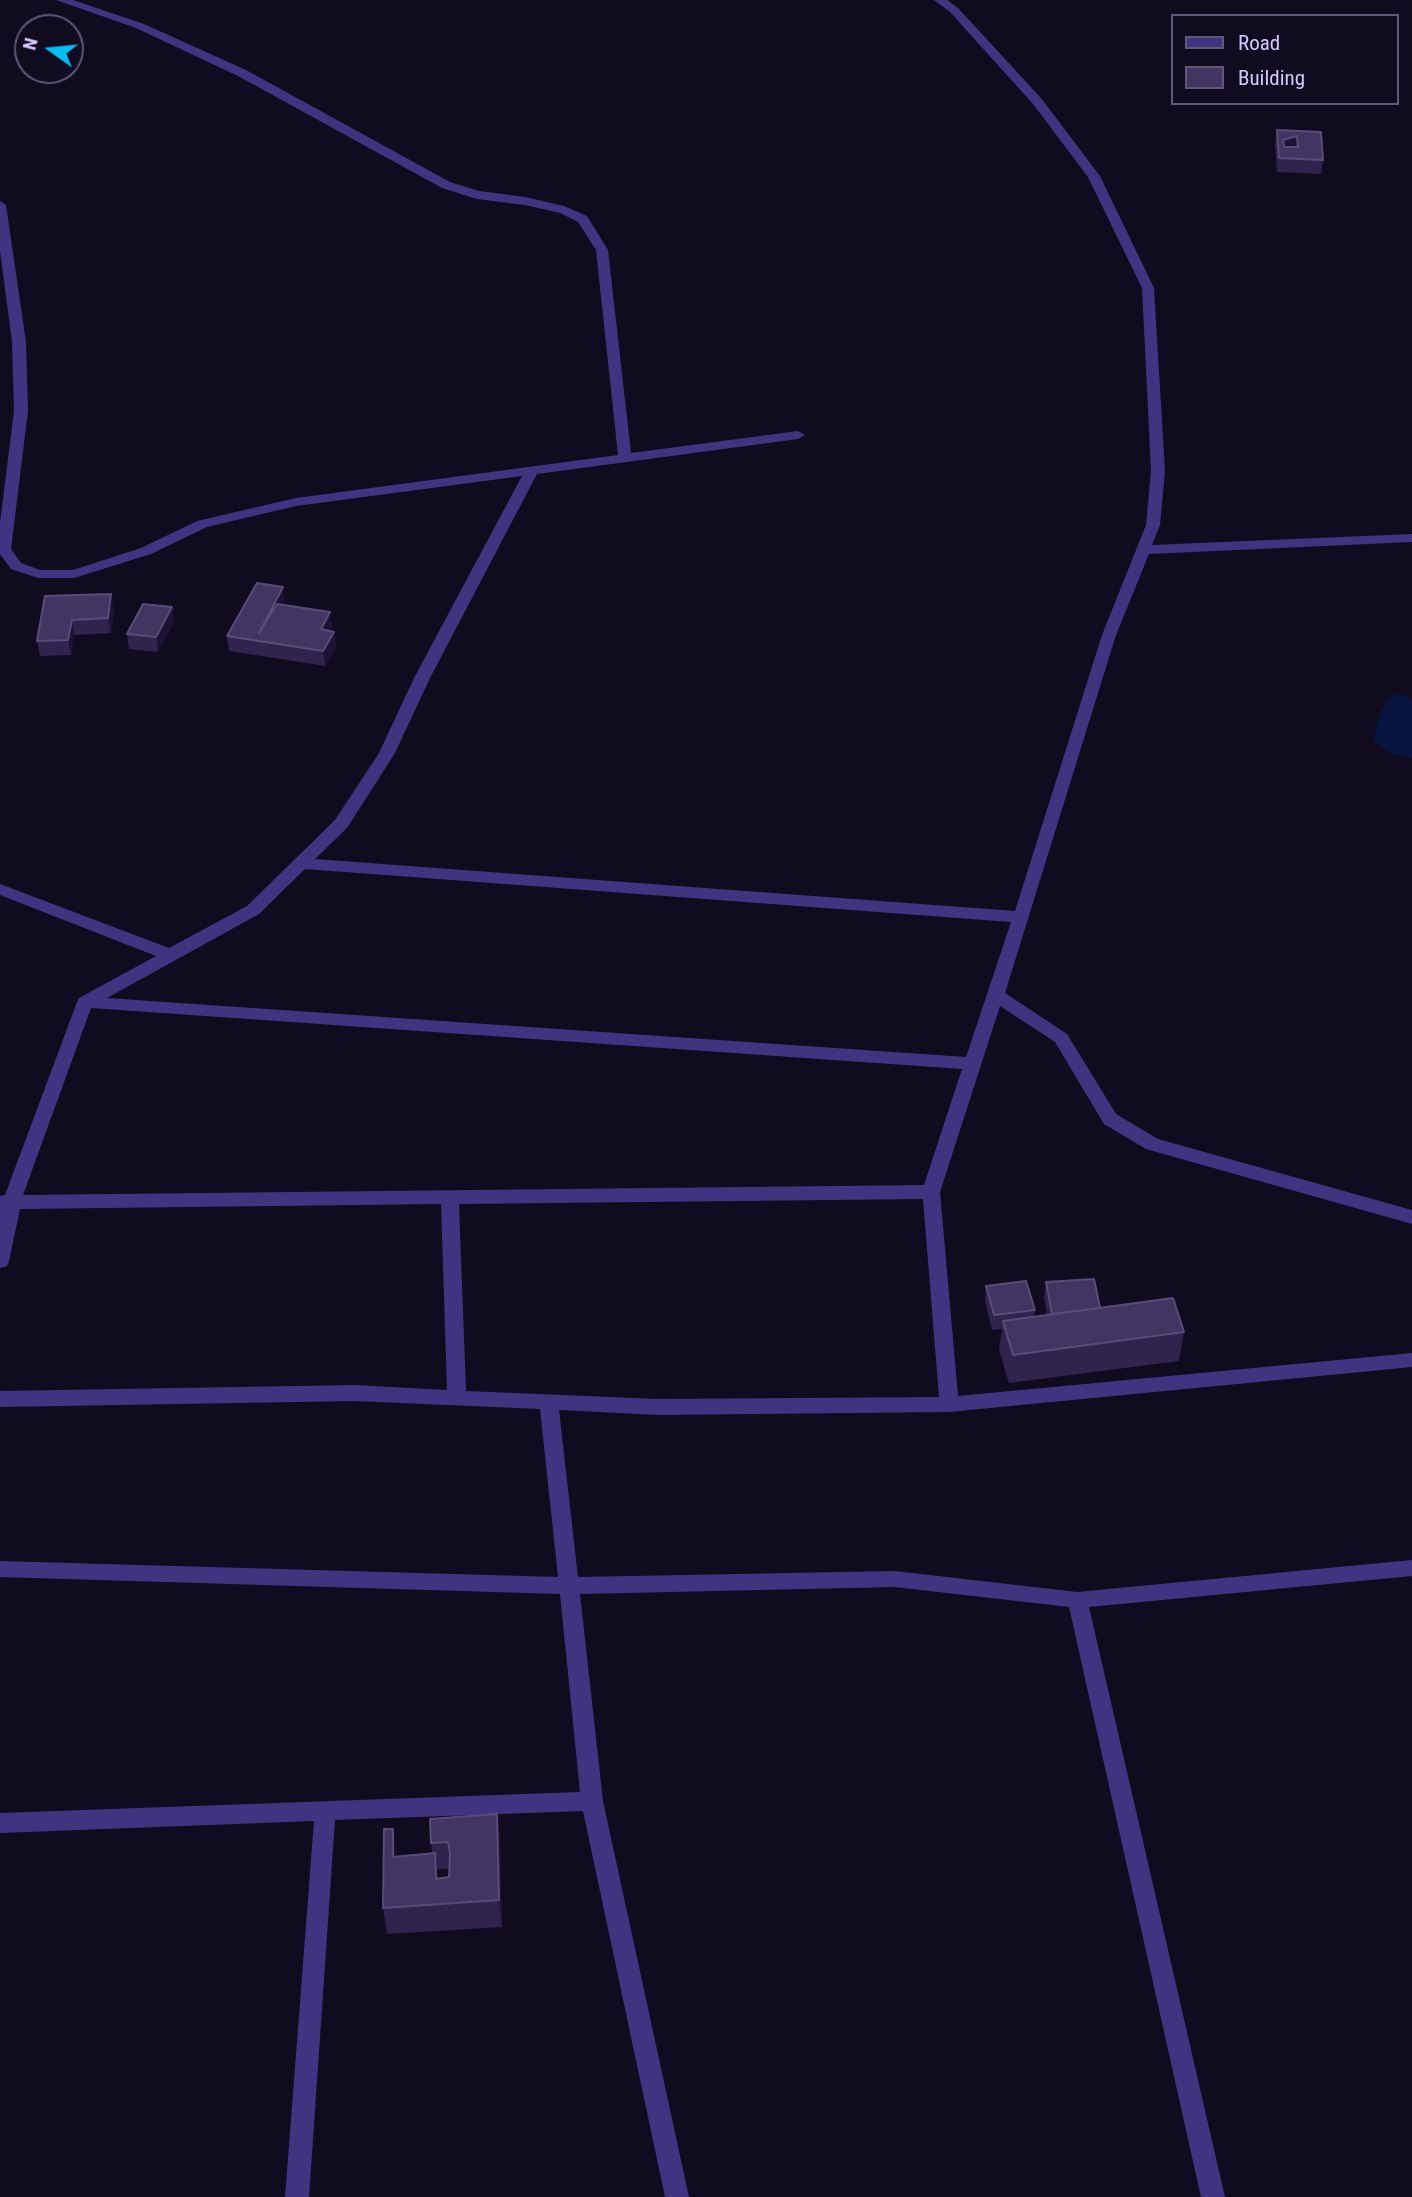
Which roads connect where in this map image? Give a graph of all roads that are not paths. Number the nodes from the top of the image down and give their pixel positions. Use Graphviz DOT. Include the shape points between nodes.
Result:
graph roads {
  1 [pos="62,0"];
  2 [pos="940,0"];
  3 [pos="0,205"];
  4 [pos="798,435"];
  5 [pos="625,458"];
  6 [pos="532,471"];
  7 [pos="1412,538"];
  8 [pos="1143,550"];
  9 [pos="16,566"];
  10 [pos="0,572"];
  11 [pos="300,863"];
  12 [pos="0,889"];
  13 [pos="1021,917"];
  14 [pos="170,955"];
  15 [pos="995,995"];
  16 [pos="85,1002"];
  17 [pos="972,1064"];
  18 [pos="931,1192"];
  19 [pos="450,1196"];
  20 [pos="6,1202"];
  21 [pos="1412,1217"];
  22 [pos="0,1261"];
  23 [pos="1412,1360"];
  24 [pos="457,1398"];
  25 [pos="0,1399"];
  26 [pos="549,1402"];
  27 [pos="949,1404"];
  28 [pos="1412,1568"];
  29 [pos="0,1569"];
  30 [pos="569,1586"];
  31 [pos="1077,1600"];
  32 [pos="592,1801"];
  33 [pos="325,1811"];
  34 [pos="0,1823"];
  35 [pos="297,2197"];
  36 [pos="677,2197"];
  37 [pos="1213,2197"];
  1 -- 5 [label="street" via="139,26 242,73 446,185 564,210 583,219 602,250"];
  2 -- 8 [label="street" via="1037,101 1094,176 1148,288 1158,471 1153,525"];
  3 -- 9 [label="street" via="19,342 21,411 4,549"];
  4 -- 5 [label="street"];
  5 -- 6 [label="street"];
  6 -- 9 [label="street" via="282,505 202,524 146,551 75,574 38,574"];
  6 -- 11 [label="street" via="387,753 341,824"];
  7 -- 8 [label="street"];
  8 -- 13 [label="street" via="1109,635"];
  9 -- 10 [label="street"];
  11 -- 13 [label="street"];
  11 -- 14 [label="street" via="253,911"];
  12 -- 14 [label="street"];
  13 -- 15 [label="street"];
  14 -- 16 [label="street"];
  15 -- 17 [label="street"];
  15 -- 21 [label="street" via="1061,1038 1110,1119 1152,1144"];
  16 -- 17 [label="street"];
  16 -- 20 [label="street"];
  17 -- 18 [label="street"];
  18 -- 19 [label="street"];
  18 -- 27 [label="street"];
  19 -- 20 [label="street"];
  19 -- 24 [label="street"];
  20 -- 22 [label="street"];
  23 -- 27 [label="street"];
  24 -- 25 [label="street" via="355,1394"];
  24 -- 26 [label="street"];
  26 -- 27 [label="street" via="658,1407"];
  26 -- 30 [label="street"];
  28 -- 31 [label="street"];
  29 -- 30 [label="street"];
  30 -- 31 [label="street" via="895,1579"];
  30 -- 32 [label="street"];
  31 -- 37 [label="street"];
  32 -- 33 [label="street"];
  32 -- 36 [label="street"];
  33 -- 34 [label="street"];
  33 -- 35 [label="street"];
}
